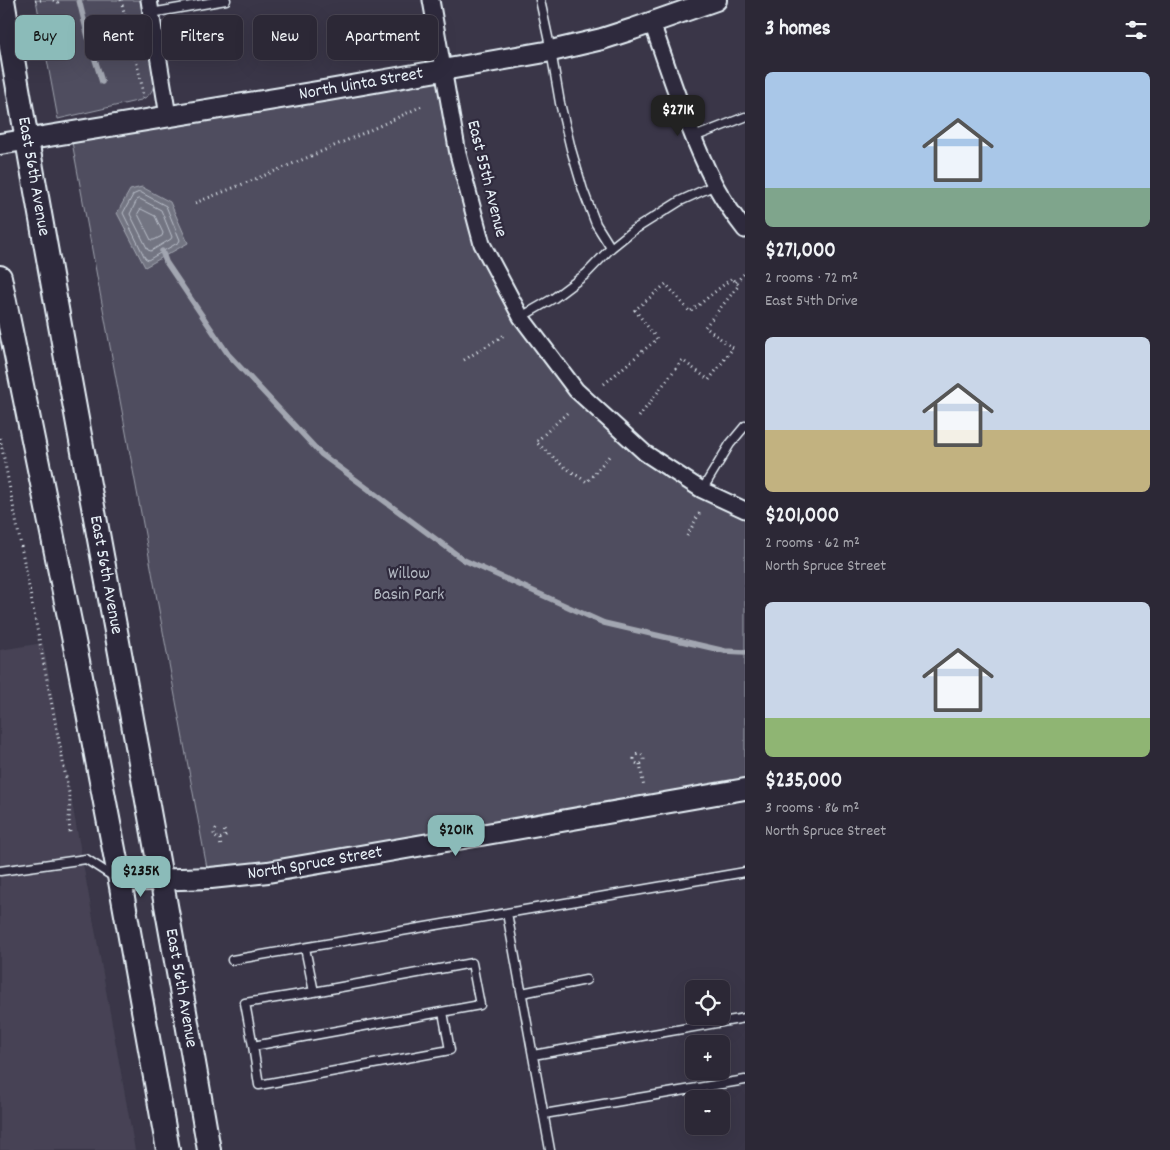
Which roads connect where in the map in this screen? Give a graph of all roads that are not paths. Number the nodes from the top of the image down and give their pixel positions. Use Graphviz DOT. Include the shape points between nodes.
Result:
graph roads {
  1 [pos="3,0"];
  2 [pos="226,0"];
  3 [pos="431,0"];
  4 [pos="540,0"];
  5 [pos="716,0"];
  6 [pos="150,7"];
  7 [pos="652,23"];
  8 [pos="551,51"];
  9 [pos="442,70"];
  10 [pos="168,116"];
  11 [pos="745,118"];
  12 [pos="694,137"];
  13 [pos="27,139"];
  14 [pos="0,144"];
  15 [pos="716,185"];
  16 [pos="745,230"];
  17 [pos="611,248"];
  18 [pos="0,277"];
  19 [pos="521,317"];
  20 [pos="745,426"];
  21 [pos="702,490"];
  22 [pos="745,510"];
  23 [pos="745,789"];
  24 [pos="0,865"];
  25 [pos="3,871"];
  26 [pos="745,872"];
  27 [pos="162,880"];
  28 [pos="120,881"];
  29 [pos="507,913"];
  30 [pos="306,948"];
  31 [pos="232,960"];
  32 [pos="586,980"];
  33 [pos="314,992"];
  34 [pos="522,993"];
  35 [pos="443,1012"];
  36 [pos="745,1018"];
  37 [pos="253,1046"];
  38 [pos="533,1056"];
  39 [pos="745,1080"];
  40 [pos="544,1114"];
  41 [pos="168,1150"];
  42 [pos="209,1150"];
  43 [pos="550,1150"];
  1 -- 13 [label="main road, East 56th Avenue"];
  2 -- 6 [label="lane"];
  3 -- 9 [label="street, East 55th Avenue"];
  4 -- 8 [label="lane"];
  5 -- 7 [label="street, North Uinta Street"];
  6 -- 10 [label="street"];
  7 -- 8 [label="street, North Uinta Street"];
  7 -- 12 [label="street"];
  8 -- 9 [label="street, North Uinta Street"];
  8 -- 17 [label="lane" via="560,103 582,190 596,224"];
  9 -- 10 [label="street, North Uinta Street"];
  9 -- 19 [label="street, East 55th Avenue" via="458,154 482,244"];
  10 -- 13 [label="street, North Uinta Street"];
  11 -- 12 [label="lane"];
  12 -- 15 [label="street"];
  13 -- 14 [label="street, North Uinta Street"];
  13 -- 27 [label="main road, East 56th Avenue"];
  15 -- 16 [label="street"];
  15 -- 17 [label="lane" via="680,202"];
  17 -- 19 [label="lane" via="586,274"];
  18 -- 28 [label="main road"];
  19 -- 21 [label="street, East 55th Avenue" via="576,390 646,453"];
  20 -- 21 [label="lane"];
  21 -- 22 [label="street, East 55th Avenue"];
  23 -- 27 [label="street, North Spruce Street" via="268,872"];
  24 -- 25 [label="lane"];
  25 -- 28 [label="lane" via="86,859"];
  26 -- 29 [label="lane"];
  27 -- 28 [label="street, North Spruce Street"];
  27 -- 42 [label="main road, East 56th Avenue"];
  28 -- 41 [label="main road"];
  29 -- 30 [label="lane"];
  29 -- 34 [label="lane"];
  30 -- 31 [label="lane"];
  30 -- 33 [label="lane"];
  32 -- 34 [label="lane"];
  33 -- 35 [label="lane" via="472,963 480,1005"];
  33 -- 37 [label="lane" via="245,1003"];
  34 -- 38 [label="lane"];
  35 -- 37 [label="lane"];
  35 -- 37 [label="lane" via="450,1050 259,1085"];
  36 -- 38 [label="lane"];
  38 -- 40 [label="lane"];
  39 -- 40 [label="lane"];
  40 -- 43 [label="lane"];
}
